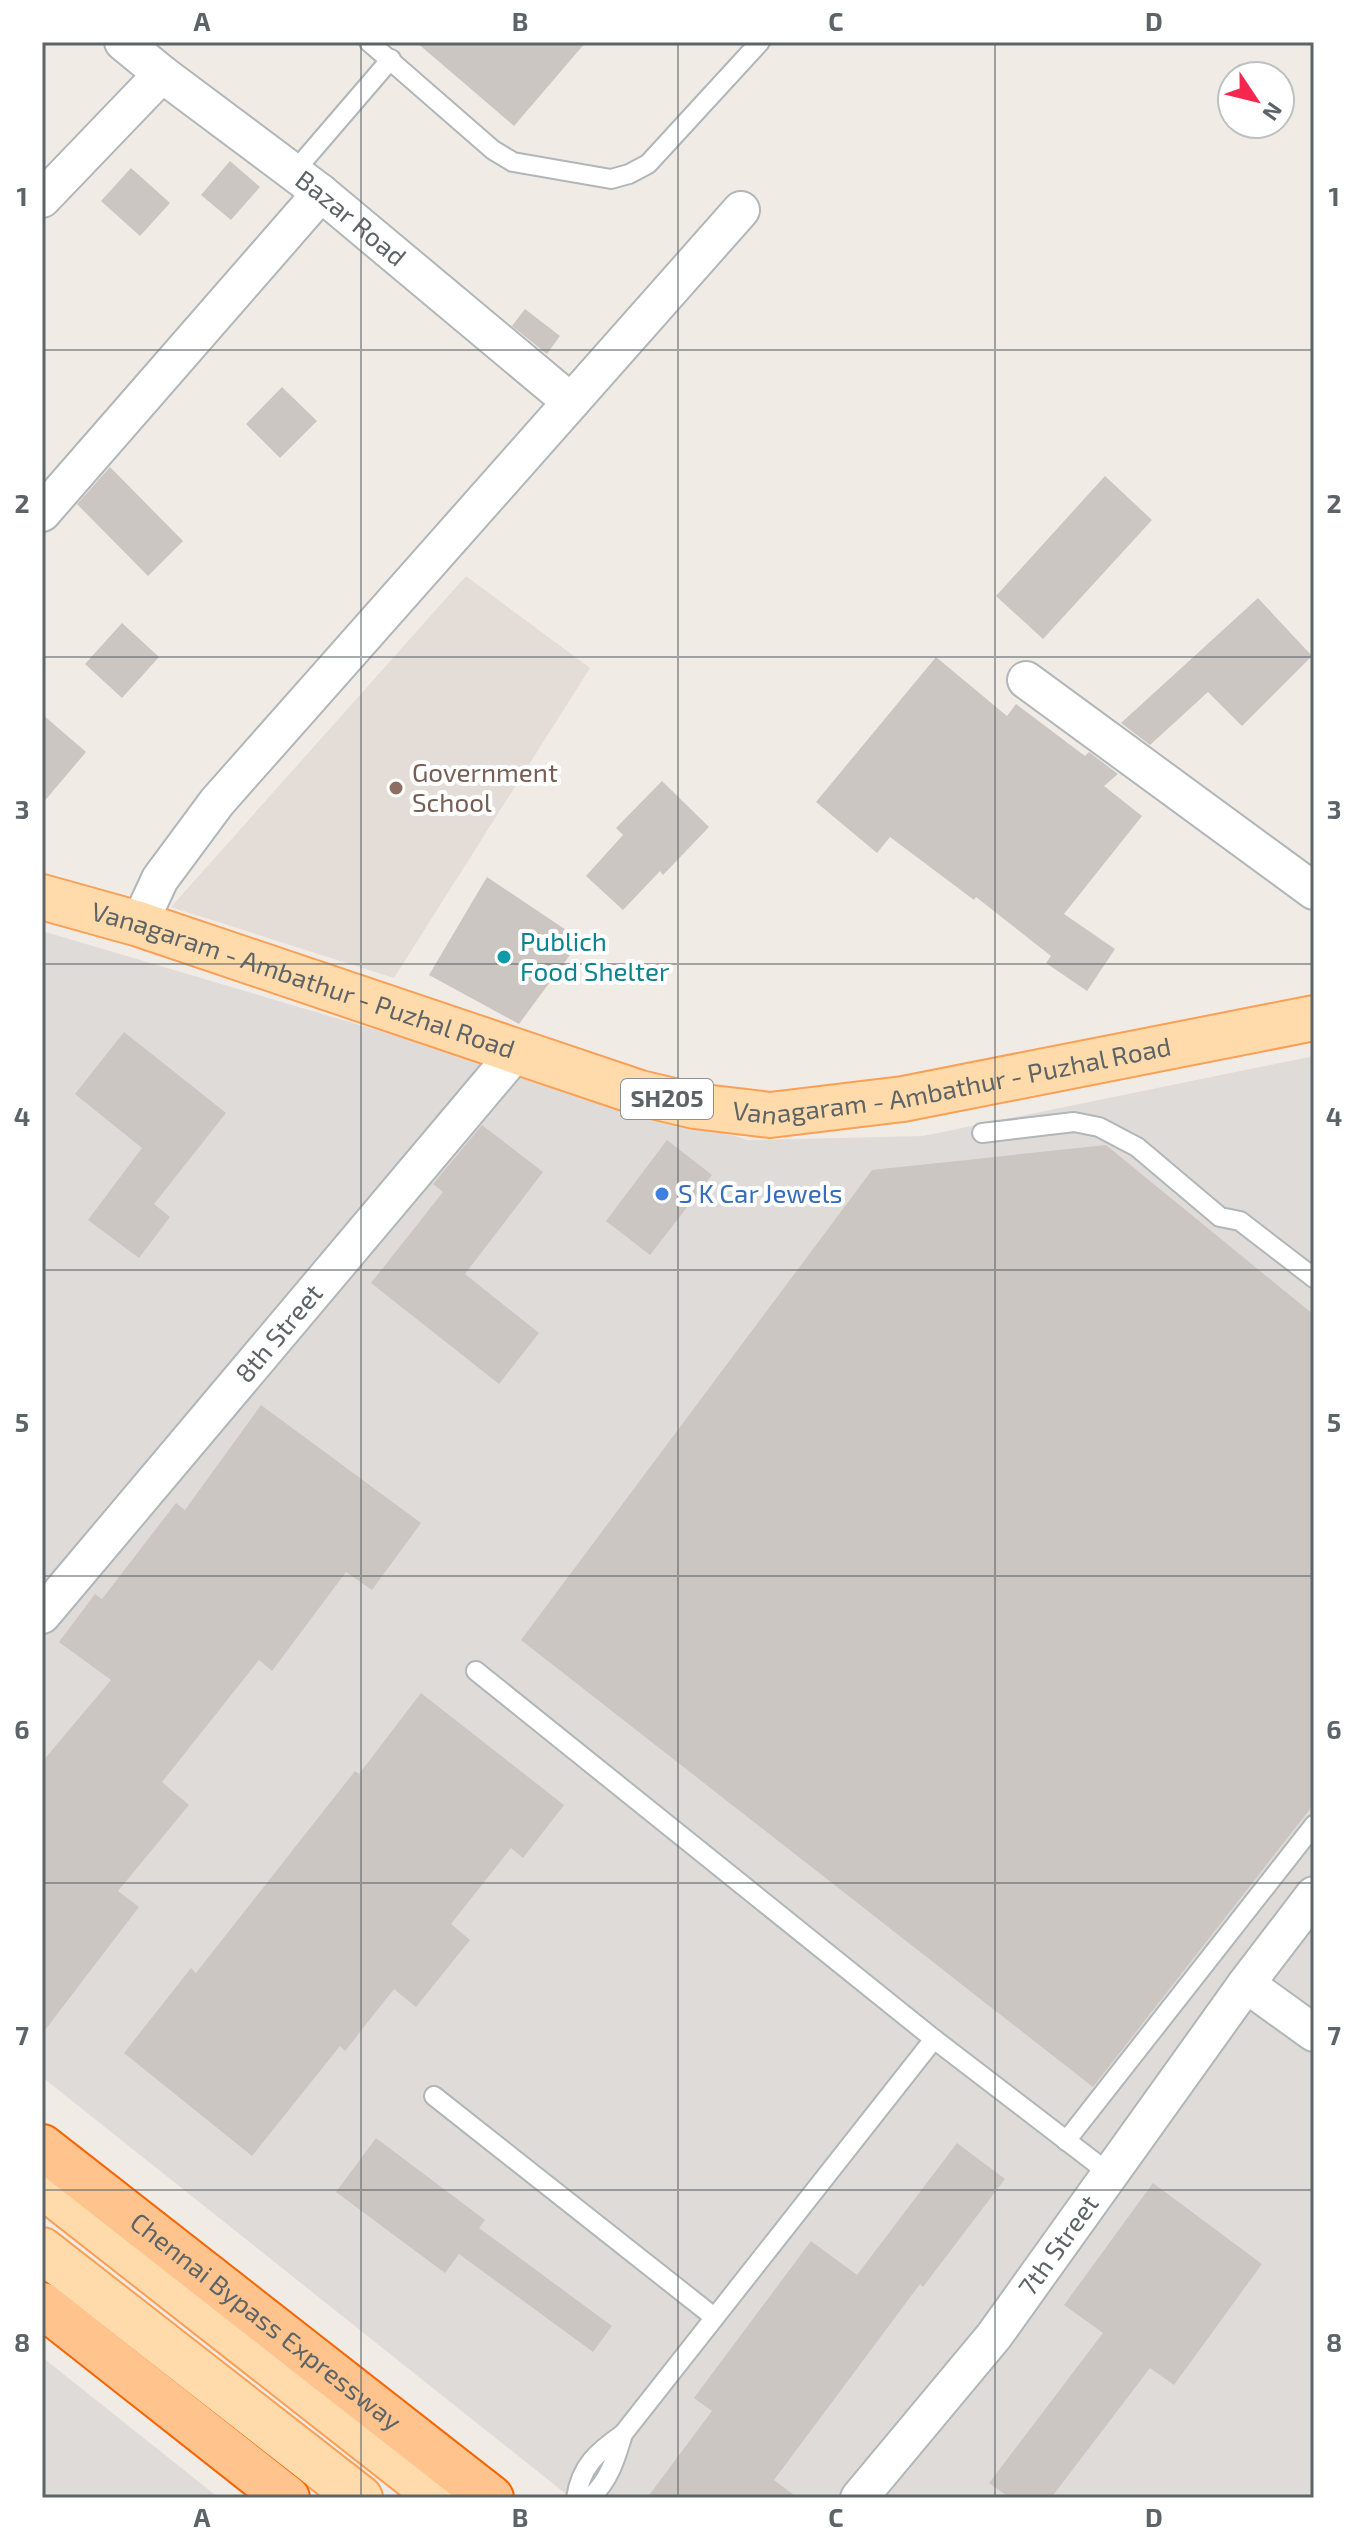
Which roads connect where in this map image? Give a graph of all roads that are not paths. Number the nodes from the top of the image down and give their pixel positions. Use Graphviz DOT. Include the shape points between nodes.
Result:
graph roads {
  1 [pos="123,42"];
  2 [pos="369,42"];
  3 [pos="760,42"];
  4 [pos="391,59"];
  5 [pos="162,74"];
  6 [pos="307,183"];
  7 [pos="42,199"];
  8 [pos="741,210"];
  9 [pos="571,402"];
  10 [pos="42,513"];
  11 [pos="1026,680"];
  12 [pos="1314,891"];
  13 [pos="42,897"];
  14 [pos="139,924"];
  15 [pos="1314,1018"];
  16 [pos="517,1051"];
  17 [pos="982,1133"];
  18 [pos="1314,1278"];
  19 [pos="42,1615"];
  20 [pos="476,1671"];
  21 [pos="1314,1825"];
  22 [pos="1314,1895"];
  23 [pos="1246,1984"];
  24 [pos="1314,2033"];
  25 [pos="934,2039"];
  26 [pos="434,2096"];
  27 [pos="1066,2141"];
  28 [pos="42,2147"];
  29 [pos="1110,2174"];
  30 [pos="42,2185"];
  31 [pos="42,2250"];
  32 [pos="42,2305"];
  33 [pos="714,2317"];
  34 [pos="623,2434"];
  35 [pos="287,2498"];
  36 [pos="360,2498"];
  37 [pos="441,2498"];
  38 [pos="491,2498"];
  39 [pos="576,2498"];
  40 [pos="590,2498"];
  41 [pos="859,2498"];
  1 -- 5 [label="street, Bazar Road"];
  2 -- 4 [label="lane"];
  3 -- 4 [label="lane" via="648,164 611,179 513,162"];
  4 -- 6 [label="lane"];
  5 -- 6 [label="street, Bazar Road"];
  5 -- 7 [label="street"];
  6 -- 9 [label="street, Bazar Road"];
  6 -- 10 [label="street"];
  8 -- 9 [label="street"];
  9 -- 14 [label="street" via="217,802 160,879"];
  11 -- 12 [label="street"];
  13 -- 14 [label="main road, Vanagaram - Ambathur - Puzhal Road / SH205"];
  14 -- 16 [label="main road, Vanagaram - Ambathur - Puzhal Road / SH205"];
  15 -- 16 [label="main road, Vanagaram - Ambathur - Puzhal Road / SH205" via="903,1099 770,1115 640,1093"];
  16 -- 19 [label="street, 8th Street"];
  17 -- 18 [label="lane" via="1074,1122 1099,1127 1137,1147 1220,1217 1240,1221"];
  20 -- 25 [label="lane"];
  21 -- 27 [label="lane"];
  22 -- 23 [label="street, 7th Street"];
  23 -- 24 [label="street"];
  23 -- 29 [label="street, 7th Street"];
  25 -- 27 [label="lane"];
  25 -- 33 [label="lane"];
  26 -- 33 [label="lane"];
  27 -- 29 [label="lane"];
  28 -- 38 [label="highway, Chennai Bypass Expressway"];
  29 -- 41 [label="street, 7th Street" via="994,2336"];
  30 -- 37 [label="main road"];
  31 -- 36 [label="main road"];
  32 -- 35 [label="highway"];
  33 -- 34 [label="lane"];
  34 -- 39 [label="lane" via="599,2451 579,2478"];
  34 -- 40 [label="lane" via="615,2463"];
}
